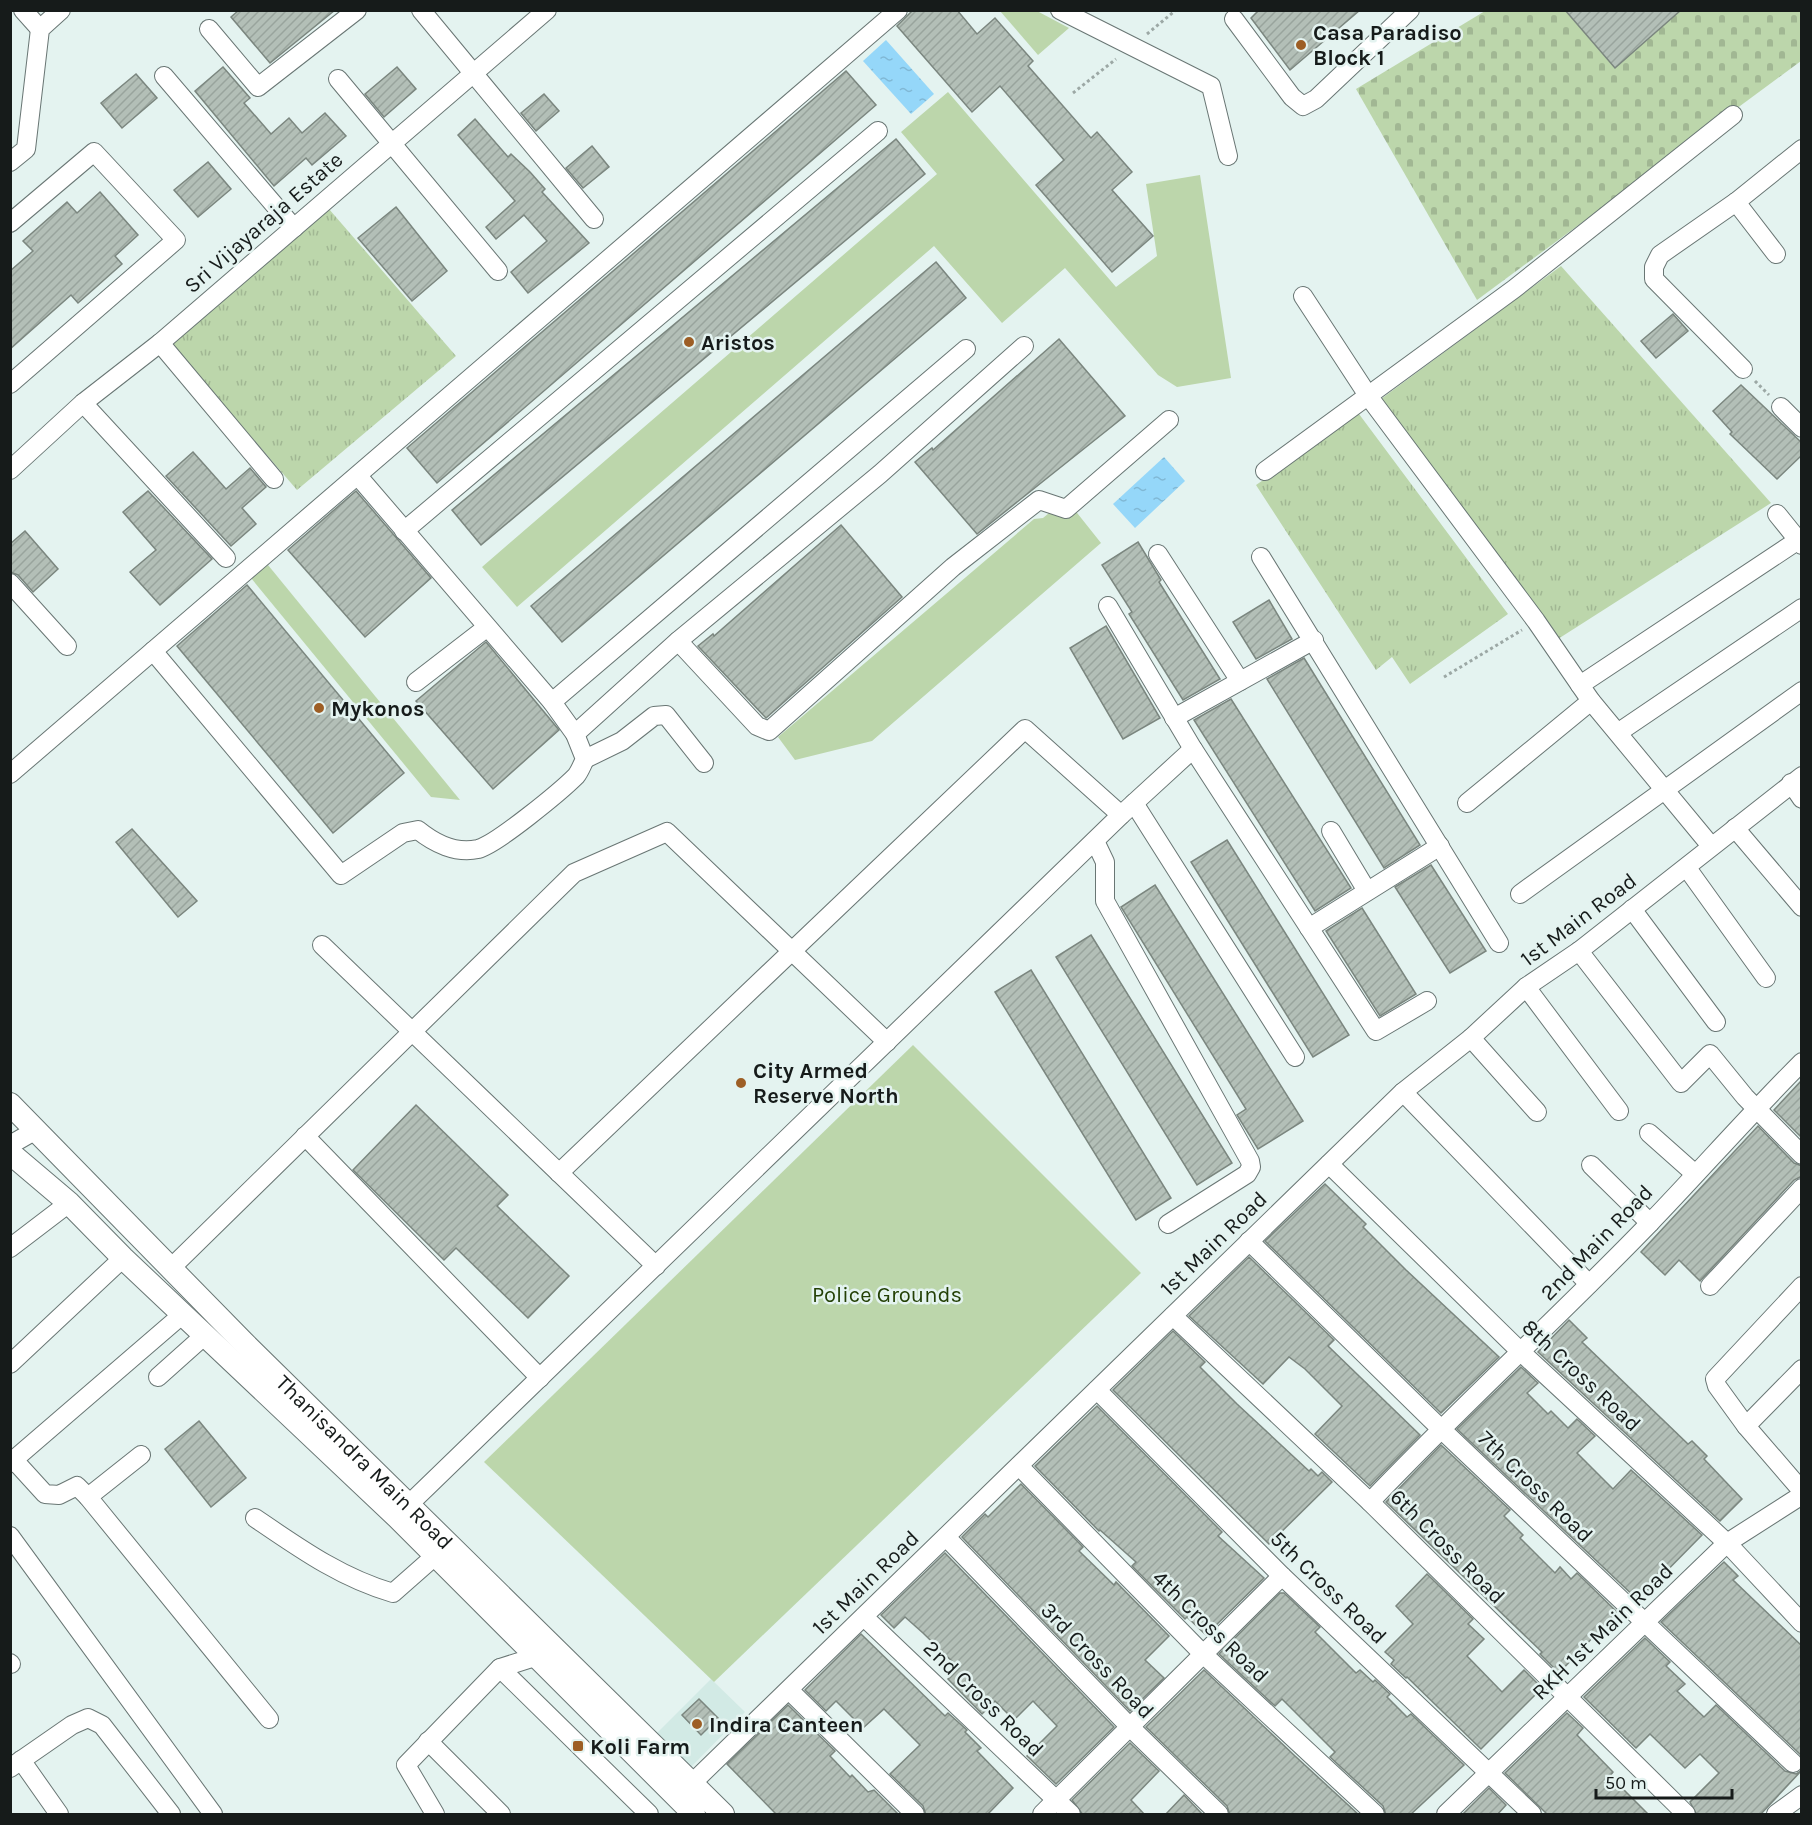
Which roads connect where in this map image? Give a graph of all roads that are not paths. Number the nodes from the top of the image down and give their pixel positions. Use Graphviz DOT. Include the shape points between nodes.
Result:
graph roads {
  1 [pos="23,10"];
  2 [pos="61,10"];
  3 [pos="357,10"];
  4 [pos="421,10"];
  5 [pos="548,10"];
  6 [pos="898,10"];
  7 [pos="1060,10"];
  8 [pos="1410,10"];
  9 [pos="1234,19"];
  10 [pos="40,29"];
  11 [pos="209,29"];
  12 [pos="475,73"];
  13 [pos="165,76"];
  14 [pos="338,78"];
  15 [pos="1733,115"];
  16 [pos="878,131"];
  17 [pos="391,144"];
  18 [pos="1802,149"];
  19 [pos="1228,156"];
  20 [pos="10,162"];
  21 [pos="1736,202"];
  22 [pos="594,219"];
  23 [pos="10,224"];
  24 [pos="294,228"];
  25 [pos="1776,254"];
  26 [pos="498,271"];
  27 [pos="1303,296"];
  28 [pos="160,343"];
  29 [pos="1024,346"];
  30 [pos="966,349"];
  31 [pos="1743,369"];
  32 [pos="10,384"];
  33 [pos="1369,397"];
  34 [pos="83,403"];
  35 [pos="1781,407"];
  36 [pos="1169,420"];
  37 [pos="1802,428"];
  38 [pos="10,470"];
  39 [pos="1265,471"];
  40 [pos="358,476"];
  41 [pos="274,479"];
  42 [pos="1776,514"];
  43 [pos="404,531"];
  44 [pos="1799,543"];
  45 [pos="1158,554"];
  46 [pos="1262,557"];
  47 [pos="226,558"];
  48 [pos="10,583"];
  49 [pos="1108,606"];
  50 [pos="1802,608"];
  51 [pos="486,628"];
  52 [pos="1314,640"];
  53 [pos="678,642"];
  54 [pos="67,646"];
  55 [pos="153,651"];
  56 [pos="1240,681"];
  57 [pos="416,682"];
  58 [pos="1580,686"];
  59 [pos="1802,691"];
  60 [pos="1591,701"];
  61 [pos="552,702"];
  62 [pos="1174,718"];
  63 [pos="1619,732"];
  64 [pos="575,734"];
  65 [pos="1192,749"];
  66 [pos="585,759"];
  67 [pos="704,763"];
  68 [pos="10,774"];
  69 [pos="1796,779"];
  70 [pos="1663,791"];
  71 [pos="1802,799"];
  72 [pos="1467,803"];
  73 [pos="1128,809"];
  74 [pos="1735,828"];
  75 [pos="1330,831"];
  76 [pos="1095,841"];
  77 [pos="1440,846"];
  78 [pos="1711,846"];
  79 [pos="1687,868"];
  80 [pos="1367,891"];
  81 [pos="1520,894"];
  82 [pos="1802,907"];
  83 [pos="1632,909"];
  84 [pos="1309,928"];
  85 [pos="1499,943"];
  86 [pos="322,945"];
  87 [pos="792,951"];
  88 [pos="1579,951"];
  89 [pos="1766,978"];
  90 [pos="1526,987"];
  91 [pos="1427,1001"];
  92 [pos="1716,1022"];
  93 [pos="412,1032"];
  94 [pos="1471,1038"];
  95 [pos="887,1042"];
  96 [pos="1295,1057"];
  97 [pos="1802,1062"];
  98 [pos="1403,1092"];
  99 [pos="10,1104"];
  100 [pos="1755,1108"];
  101 [pos="1619,1111"];
  102 [pos="1538,1113"];
  103 [pos="36,1130"];
  104 [pos="1649,1133"];
  105 [pos="305,1137"];
  106 [pos="10,1145"];
  107 [pos="10,1153"];
  108 [pos="1802,1155"];
  109 [pos="1329,1164"];
  110 [pos="1591,1165"];
  111 [pos="559,1173"];
  112 [pos="1694,1173"];
  113 [pos="1802,1188"];
  114 [pos="69,1203"];
  115 [pos="1650,1223"];
  116 [pos="1168,1224"];
  117 [pos="1250,1241"];
  118 [pos="10,1248"];
  119 [pos="123,1258"];
  120 [pos="656,1266"];
  121 [pos="171,1268"];
  122 [pos="1589,1284"];
  123 [pos="1710,1286"];
  124 [pos="1801,1288"];
  125 [pos="183,1314"];
  126 [pos="1173,1316"];
  127 [pos="205,1335"];
  128 [pos="1521,1352"];
  129 [pos="10,1364"];
  130 [pos="1802,1369"];
  131 [pos="158,1377"];
  132 [pos="540,1378"];
  133 [pos="1097,1390"];
  134 [pos="1746,1426"];
  135 [pos="1440,1428"];
  136 [pos="141,1455"];
  137 [pos="12,1461"];
  138 [pos="1019,1466"];
  139 [pos="1799,1485"];
  140 [pos="88,1497"];
  141 [pos="1370,1502"];
  142 [pos="403,1510"];
  143 [pos="255,1518"];
  144 [pos="10,1536"];
  145 [pos="946,1537"];
  146 [pos="1726,1543"];
  147 [pos="435,1556"];
  148 [pos="1282,1576"];
  149 [pos="864,1617"];
  150 [pos="1645,1623"];
  151 [pos="1802,1623"];
  152 [pos="1203,1654"];
  153 [pos="535,1657"];
  154 [pos="500,1668"];
  155 [pos="789,1690"];
  156 [pos="1567,1698"];
  157 [pos="269,1719"];
  158 [pos="1130,1727"];
  159 [pos="428,1741"];
  160 [pos="1793,1763"];
  161 [pos="16,1764"];
  162 [pos="1489,1773"];
  163 [pos="684,1791"];
  164 [pos="1802,1796"];
  165 [pos="1056,1800"];
  166 [pos="59,1815"];
  167 [pos="171,1815"];
  168 [pos="213,1815"];
  169 [pos="435,1815"];
  170 [pos="501,1815"];
  171 [pos="649,1815"];
  172 [pos="694,1815"];
  173 [pos="723,1815"];
  174 [pos="915,1815"];
  175 [pos="1042,1815"];
  176 [pos="1071,1815"];
  177 [pos="1219,1815"];
  178 [pos="1375,1815"];
  179 [pos="1446,1815"];
  180 [pos="1532,1815"];
  181 [pos="1686,1815"];
  182 [pos="1776,1815"];
  1 -- 10 [label="street"];
  2 -- 10 [label="street"];
  3 -- 11 [label="street" via="258,87"];
  4 -- 12 [label="street"];
  5 -- 12 [label="street, Sri Vijayaraja Estate"];
  6 -- 40 [label="street"];
  7 -- 19 [label="street" via="1211,86"];
  8 -- 9 [label="street" via="1316,99 1303,106"];
  10 -- 20 [label="street" via="26,149"];
  12 -- 17 [label="street, Sri Vijayaraja Estate"];
  12 -- 22 [label="street"];
  13 -- 24 [label="street"];
  14 -- 17 [label="street"];
  15 -- 33 [label="street" via="1514,289"];
  16 -- 43 [label="street"];
  17 -- 24 [label="street, Sri Vijayaraja Estate"];
  17 -- 26 [label="street"];
  18 -- 21 [label="street"];
  21 -- 25 [label="street"];
  21 -- 31 [label="street" via="1660,255 1654,279"];
  23 -- 32 [label="street" via="94,152 176,240"];
  24 -- 28 [label="street, Sri Vijayaraja Estate"];
  27 -- 33 [label="street"];
  28 -- 34 [label="street, Sri Vijayaraja Estate"];
  28 -- 41 [label="street"];
  29 -- 53 [label="street" via="880,474"];
  30 -- 61 [label="street"];
  33 -- 39 [label="street"];
  33 -- 58 [label="street"];
  34 -- 38 [label="street, Sri Vijayaraja Estate"];
  34 -- 47 [label="street"];
  35 -- 37 [label="street"];
  36 -- 53 [label="street" via="1066,509 1039,500 953,567 769,731 757,726"];
  40 -- 43 [label="street"];
  40 -- 55 [label="street"];
  42 -- 44 [label="street"];
  43 -- 51 [label="street"];
  44 -- 58 [label="street"];
  45 -- 56 [label="street"];
  46 -- 52 [label="street"];
  48 -- 54 [label="street"];
  49 -- 62 [label="street"];
  50 -- 63 [label="street"];
  51 -- 57 [label="street"];
  51 -- 61 [label="street"];
  52 -- 56 [label="street"];
  52 -- 77 [label="street"];
  53 -- 64 [label="street"];
  55 -- 66 [label="street" via="341,875 403,833 418,830 432,842 463,850 478,849 577,775"];
  55 -- 68 [label="street"];
  56 -- 62 [label="street"];
  58 -- 60 [label="street"];
  59 -- 70 [label="street"];
  60 -- 63 [label="street"];
  60 -- 72 [label="street"];
  61 -- 64 [label="street"];
  62 -- 65 [label="street"];
  63 -- 70 [label="street"];
  64 -- 66 [label="street"];
  65 -- 73 [label="street"];
  65 -- 84 [label="street"];
  66 -- 67 [label="street" via="622,741 654,716 666,715"];
  69 -- 71 [label="street"];
  69 -- 74 [label="street, 1st Main Road"];
  70 -- 78 [label="street"];
  70 -- 81 [label="street"];
  73 -- 76 [label="street"];
  73 -- 87 [label="street" via="1025,729"];
  73 -- 96 [label="street"];
  74 -- 78 [label="street, 1st Main Road"];
  74 -- 82 [label="street"];
  75 -- 80 [label="street"];
  76 -- 95 [label="street"];
  76 -- 116 [label="street" via="1106,862 1105,901 1250,1161 1247,1174"];
  77 -- 80 [label="street"];
  77 -- 85 [label="street"];
  78 -- 79 [label="street, 1st Main Road"];
  79 -- 83 [label="street, 1st Main Road"];
  79 -- 89 [label="street"];
  80 -- 84 [label="street"];
  83 -- 88 [label="street, 1st Main Road"];
  83 -- 92 [label="street"];
  84 -- 91 [label="street" via="1376,1031"];
  86 -- 93 [label="street"];
  87 -- 93 [label="street" via="667,832 574,873"];
  87 -- 95 [label="street"];
  87 -- 111 [label="street"];
  88 -- 90 [label="street, 1st Main Road"];
  88 -- 100 [label="street" via="1681,1083 1710,1054"];
  90 -- 94 [label="street, 1st Main Road"];
  90 -- 101 [label="street"];
  93 -- 105 [label="street"];
  93 -- 111 [label="street"];
  94 -- 98 [label="street, 1st Main Road"];
  94 -- 102 [label="street"];
  95 -- 120 [label="street"];
  97 -- 100 [label="street, 2nd Main Road"];
  98 -- 109 [label="street, 1st Main Road"];
  98 -- 122 [label="street"];
  99 -- 103 [label="main road, Thanisandra Main Road"];
  100 -- 108 [label="street"];
  100 -- 112 [label="street, 2nd Main Road"];
  103 -- 106 [label="street"];
  103 -- 121 [label="main road, Thanisandra Main Road"];
  104 -- 112 [label="street"];
  105 -- 121 [label="street"];
  105 -- 132 [label="street"];
  107 -- 114 [label="main road, Thanisandra Main Road"];
  109 -- 117 [label="street, 1st Main Road"];
  109 -- 128 [label="street, 8th Cross Road"];
  110 -- 115 [label="street"];
  111 -- 120 [label="street"];
  112 -- 115 [label="street, 2nd Main Road"];
  113 -- 123 [label="street"];
  114 -- 118 [label="street"];
  114 -- 119 [label="main road, Thanisandra Main Road"];
  115 -- 122 [label="street, 2nd Main Road"];
  117 -- 126 [label="street, 1st Main Road"];
  117 -- 135 [label="street, 7th Cross Road"];
  119 -- 125 [label="main road, Thanisandra Main Road"];
  119 -- 129 [label="street"];
  120 -- 132 [label="street"];
  121 -- 142 [label="main road, Thanisandra Main Road"];
  122 -- 128 [label="street, 2nd Main Road"];
  124 -- 134 [label="street" via="1715,1379"];
  125 -- 127 [label="main road, Thanisandra Main Road"];
  125 -- 137 [label="street"];
  126 -- 133 [label="street, 1st Main Road"];
  126 -- 141 [label="street, 6th Cross Road"];
  127 -- 131 [label="street"];
  127 -- 142 [label="main road, Thanisandra Main Road"];
  128 -- 135 [label="street, 2nd Main Road"];
  128 -- 146 [label="street, 8th Cross Road"];
  130 -- 134 [label="street"];
  132 -- 142 [label="street"];
  133 -- 138 [label="street, 1st Main Road"];
  133 -- 148 [label="street, 5th Cross Road"];
  134 -- 139 [label="street"];
  135 -- 141 [label="street, 2nd Main Road"];
  135 -- 150 [label="street, 7th Cross Road"];
  136 -- 140 [label="street"];
  137 -- 140 [label="street" via="45,1494 59,1495 77,1486"];
  138 -- 145 [label="street, 1st Main Road"];
  138 -- 152 [label="street, 4th Cross Road"];
  139 -- 146 [label="street, RKH 1st Main Road"];
  140 -- 157 [label="street"];
  141 -- 156 [label="street, 6th Cross Road"];
  142 -- 147 [label="main road, Thanisandra Main Road"];
  142 -- 163 [label="main road, Thanisandra Main Road"];
  143 -- 147 [label="street" via="328,1566 368,1586 393,1593"];
  144 -- 168 [label="street"];
  145 -- 149 [label="street, 1st Main Road"];
  145 -- 158 [label="street, 3rd Cross Road"];
  146 -- 150 [label="street, RKH 1st Main Road"];
  146 -- 151 [label="street, 8th Cross Road"];
  147 -- 153 [label="main road, Thanisandra Main Road"];
  148 -- 152 [label="street"];
  148 -- 162 [label="street, 5th Cross Road"];
  149 -- 155 [label="street, 1st Main Road"];
  149 -- 165 [label="street, 2nd Cross Road"];
  150 -- 156 [label="street, RKH 1st Main Road"];
  150 -- 160 [label="street, 7th Cross Road"];
  152 -- 158 [label="street"];
  152 -- 178 [label="street, 4th Cross Road"];
  153 -- 154 [label="street"];
  153 -- 163 [label="main road, Thanisandra Main Road"];
  154 -- 159 [label="street"];
  154 -- 171 [label="street"];
  155 -- 163 [label="street, 1st Main Road"];
  155 -- 174 [label="street"];
  156 -- 162 [label="street, RKH 1st Main Road"];
  156 -- 181 [label="street, 6th Cross Road"];
  158 -- 165 [label="street"];
  158 -- 177 [label="street, 3rd Cross Road"];
  159 -- 169 [label="street" via="406,1765"];
  159 -- 170 [label="street"];
  161 -- 166 [label="street"];
  161 -- 167 [label="street" via="88,1718 102,1725"];
  162 -- 179 [label="street, RKH 1st Main Road"];
  162 -- 180 [label="street, 5th Cross Road"];
  163 -- 172 [label="main road, Thanisandra Main Road"];
  163 -- 173 [label="main road, Thanisandra Main Road"];
  164 -- 182 [label="street"];
  165 -- 175 [label="street"];
  165 -- 176 [label="street, 2nd Cross Road"];
}
